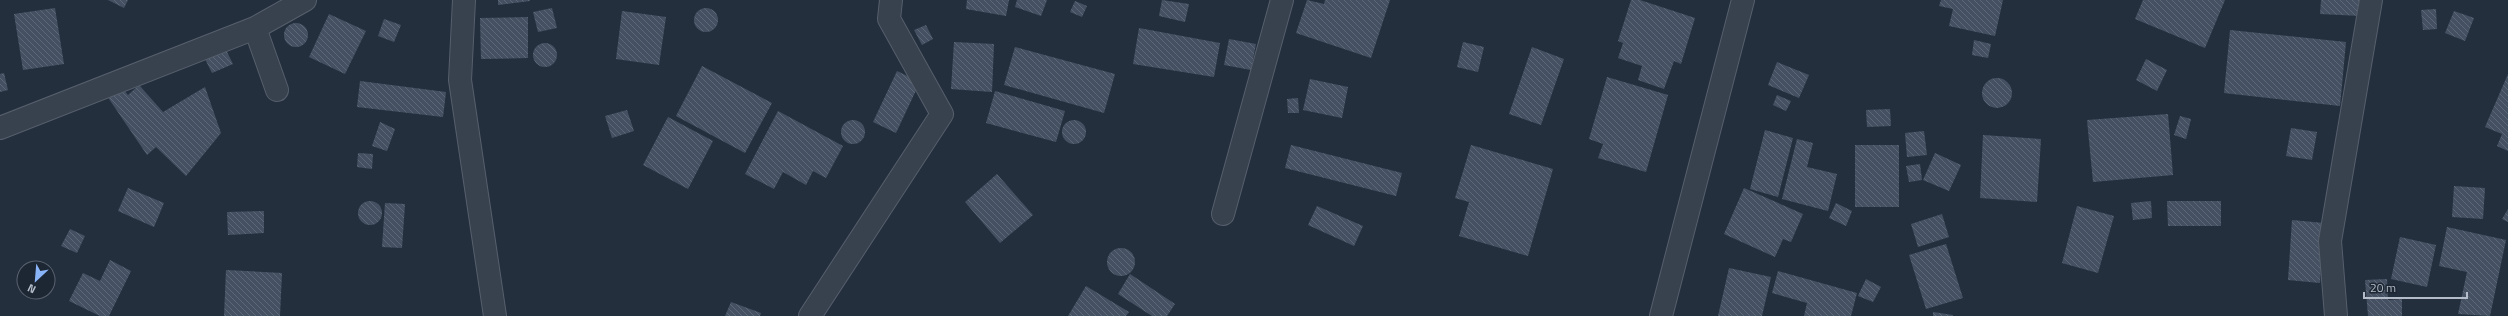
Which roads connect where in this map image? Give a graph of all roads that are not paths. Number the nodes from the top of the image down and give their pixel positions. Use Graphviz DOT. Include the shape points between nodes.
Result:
graph roads {
  1 [pos="305,0"];
  2 [pos="464,0"];
  3 [pos="891,0"];
  4 [pos="1282,0"];
  5 [pos="1744,0"];
  6 [pos="2371,0"];
  7 [pos="255,28"];
  8 [pos="278,90"];
  9 [pos="0,128"];
  10 [pos="1223,214"];
  11 [pos="494,316"];
  12 [pos="810,316"];
  13 [pos="1661,316"];
  14 [pos="2336,316"];
  1 -- 7 [label="street"];
  2 -- 11 [label="street" via="460,80"];
  3 -- 12 [label="street" via="889,19 942,114"];
  4 -- 10 [label="street"];
  5 -- 13 [label="street"];
  6 -- 14 [label="street" via="2330,241"];
  7 -- 8 [label="street"];
  7 -- 9 [label="street"];
}
